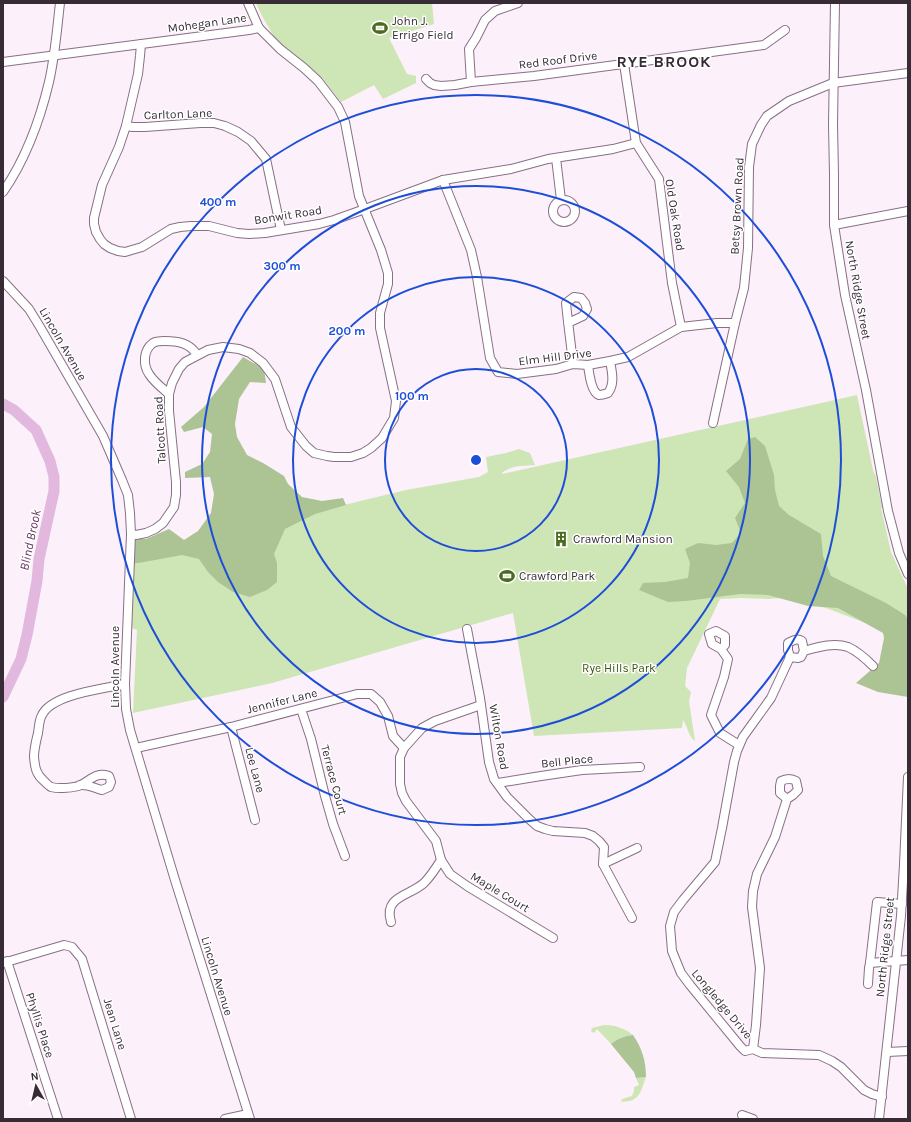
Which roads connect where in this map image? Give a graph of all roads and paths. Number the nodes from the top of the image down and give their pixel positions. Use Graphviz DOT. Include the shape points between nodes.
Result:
graph roads {
  1 [pos="60,3"];
  2 [pos="248,3"];
  3 [pos="518,3"];
  4 [pos="835,3"];
  5 [pos="259,28"];
  6 [pos="785,30"];
  7 [pos="141,44"];
  8 [pos="53,55"];
  9 [pos="3,62"];
  10 [pos="624,64"];
  11 [pos="908,73"];
  12 [pos="426,79"];
  13 [pos="471,82"];
  14 [pos="834,83"];
  15 [pos="126,126"];
  16 [pos="636,143"];
  17 [pos="556,158"];
  18 [pos="443,180"];
  19 [pos="3,192"];
  20 [pos="561,200"];
  21 [pos="365,209"];
  22 [pos="908,212"];
  23 [pos="834,225"];
  24 [pos="280,230"];
  25 [pos="377,241"];
  26 [pos="3,281"];
  27 [pos="568,323"];
  28 [pos="735,323"];
  29 [pos="681,327"];
  30 [pos="197,355"];
  31 [pos="610,361"];
  32 [pos="573,364"];
  33 [pos="588,365"];
  34 [pos="169,394"];
  35 [pos="713,423"];
  36 [pos="130,534"];
  37 [pos="908,574"];
  38 [pos="467,628"];
  39 [pos="721,649"];
  40 [pos="804,651"];
  41 [pos="789,653"];
  42 [pos="873,666"];
  43 [pos="125,684"];
  44 [pos="481,705"];
  45 [pos="301,709"];
  46 [pos="231,727"];
  47 [pos="739,745"];
  48 [pos="136,748"];
  49 [pos="404,748"];
  50 [pos="640,767"];
  51 [pos="908,777"];
  52 [pos="498,784"];
  53 [pos="80,785"];
  54 [pos="787,798"];
  55 [pos="255,820"];
  56 [pos="637,848"];
  57 [pos="345,856"];
  58 [pos="441,860"];
  59 [pos="603,864"];
  60 [pos="905,888"];
  61 [pos="902,904"];
  62 [pos="632,918"];
  63 [pos="391,922"];
  64 [pos="553,938"];
  65 [pos="908,960"];
  66 [pos="896,961"];
  67 [pos="5,962"];
  68 [pos="870,963"];
  69 [pos="868,984"];
  70 [pos="754,1049"];
  71 [pos="908,1051"];
  72 [pos="887,1052"];
  73 [pos="882,1097"];
  74 [pos="742,1115"];
  75 [pos="249,1116"];
  76 [pos="58,1119"];
  77 [pos="131,1119"];
  78 [pos="225,1119"];
  79 [pos="752,1119"];
  80 [pos="879,1119"];
  1 -- 8 [label="street"];
  2 -- 5 [label="street"];
  3 -- 13 [label="street" via="495,11 485,20 469,49"];
  4 -- 14 [label="street, North Ridge Street"];
  5 -- 7 [label="street, Mohegan Lane"];
  5 -- 21 [label="street, Mohegan Lane" via="318,82 338,107 344,122 359,196"];
  6 -- 10 [label="street, Red Roof Drive" via="764,45"];
  7 -- 8 [label="street, Mohegan Lane"];
  7 -- 15 [label="street, Bonwit Road" via="138,74"];
  8 -- 9 [label="street, Mohegan Lane"];
  8 -- 19 [label="street" via="41,110 20,164"];
  10 -- 13 [label="street, Red Roof Drive"];
  10 -- 16 [label="street, Old Oak Road"];
  11 -- 14 [label="street, Betsy Brown Road"];
  12 -- 13 [label="street, Red Roof Drive" via="434,85 441,86"];
  14 -- 23 [label="street, North Ridge Street"];
  14 -- 28 [label="street, Betsy Brown Road" via="789,101 767,116 756,134 749,167 748,248 744,288"];
  15 -- 24 [label="street, Carlton Lane" via="200,123 225,126 238,132 251,141 266,159"];
  15 -- 24 [label="street, Bonwit Road" via="102,185 94,218 96,232 104,244 125,252 142,247 171,229 191,226 209,226 249,234"];
  16 -- 17 [label="street, Bonwit Road"];
  16 -- 29 [label="street, Old Oak Road" via="659,179 672,283"];
  17 -- 18 [label="street, Bonwit Road" via="511,169"];
  17 -- 20 [label="street"];
  18 -- 21 [label="street, Bonwit Road"];
  18 -- 32 [label="street, Elm Hill Drive" via="471,250 490,358 498,372 517,374"];
  21 -- 24 [label="street, Bonwit Road" via="319,224"];
  21 -- 25 [label="street, Mohegan Lane"];
  22 -- 23 [label="street"];
  23 -- 37 [label="street, North Ridge Street" via="845,295 890,518 899,553"];
  25 -- 30 [label="street, Talcott Road" via="388,273 380,313 380,328 396,401 394,418 382,438 371,448 351,457 314,453 291,427 275,379 263,363 250,353 223,347"];
  26 -- 36 [label="street, Lincoln Avenue" via="40,327 103,436 128,495"];
  27 -- 32 [label="street"];
  28 -- 29 [label="street, Elm Hill Drive"];
  28 -- 35 [label="street, Betsy Brown Road"];
  29 -- 31 [label="street, Elm Hill Drive" via="628,357"];
  30 -- 34 [label="street, Talcott Road" via="179,369"];
  30 -- 34 [label="street" via="184,343 173,341 153,342 148,348 145,354 146,368"];
  31 -- 33 [label="street, Elm Hill Drive"];
  31 -- 33 [label="street" via="612,389 600,395 593,389"];
  32 -- 33 [label="street, Elm Hill Drive"];
  34 -- 36 [label="street, Talcott Road" via="176,482 174,507 164,523 155,529 136,535"];
  36 -- 43 [label="street, Lincoln Avenue"];
  38 -- 44 [label="street, Wilton Road"];
  39 -- 47 [label="street" via="728,659 710,715 720,733"];
  40 -- 41 [label="street" via="798,658"];
  40 -- 41 [label="street, Longledge Drive" via="802,641 795,639 788,643"];
  40 -- 42 [label="street" via="826,645 848,647"];
  41 -- 47 [label="street, Longledge Drive" via="771,698"];
  43 -- 48 [label="street, Lincoln Avenue" via="127,715"];
  43 -- 53 [label="street" via="59,700 48,707 41,716 35,749 38,776 51,786 61,788"];
  44 -- 49 [label="street" via="422,728"];
  44 -- 52 [label="street, Wilton Road" via="489,762"];
  45 -- 46 [label="street, Jennifer Lane"];
  45 -- 49 [label="street, Jennifer Lane" via="357,694 371,694 380,702 388,716 393,736"];
  45 -- 57 [label="street, Terrace Court" via="324,796"];
  46 -- 48 [label="street, Jennifer Lane"];
  46 -- 55 [label="street, Lee Lane"];
  47 -- 70 [label="street, Longledge Drive" via="715,862 678,906 670,926 672,951 681,972 740,1046 745,1051"];
  48 -- 75 [label="street, Lincoln Avenue"];
  49 -- 58 [label="street" via="400,757 402,793 436,841"];
  50 -- 52 [label="street, Bell Place" via="582,770"];
  51 -- 60 [label="street, North Ridge Street"];
  52 -- 59 [label="street, Wilton Road" via="507,797 537,826 553,831 585,833 600,841 604,847"];
  54 -- 70 [label="street" via="775,837 757,874 753,891 752,907 760,968"];
  56 -- 59 [label="street"];
  58 -- 63 [label="street" via="423,884 394,901 390,907"];
  58 -- 64 [label="street, Maple Court" via="450,874 467,886"];
  59 -- 62 [label="street, Wilton Road"];
  60 -- 61 [label="street, North Ridge Street"];
  61 -- 66 [label="street, North Ridge Street"];
  61 -- 68 [label="street" via="877,902"];
  65 -- 66 [label="street"];
  66 -- 68 [label="street"];
  66 -- 72 [label="street, North Ridge Street"];
  67 -- 76 [label="street, Phyllis Place"];
  67 -- 77 [label="street, Jean Lane" via="64,945 72,947 82,959"];
  68 -- 69 [label="street"];
  70 -- 73 [label="street, Longledge Drive" via="762,1054 819,1055 841,1067 864,1090"];
  71 -- 72 [label="street"];
  72 -- 73 [label="street, North Ridge Street"];
  73 -- 80 [label="street, North Ridge Street"];
  74 -- 79 [label="street"];
  75 -- 78 [label="street"];
}
